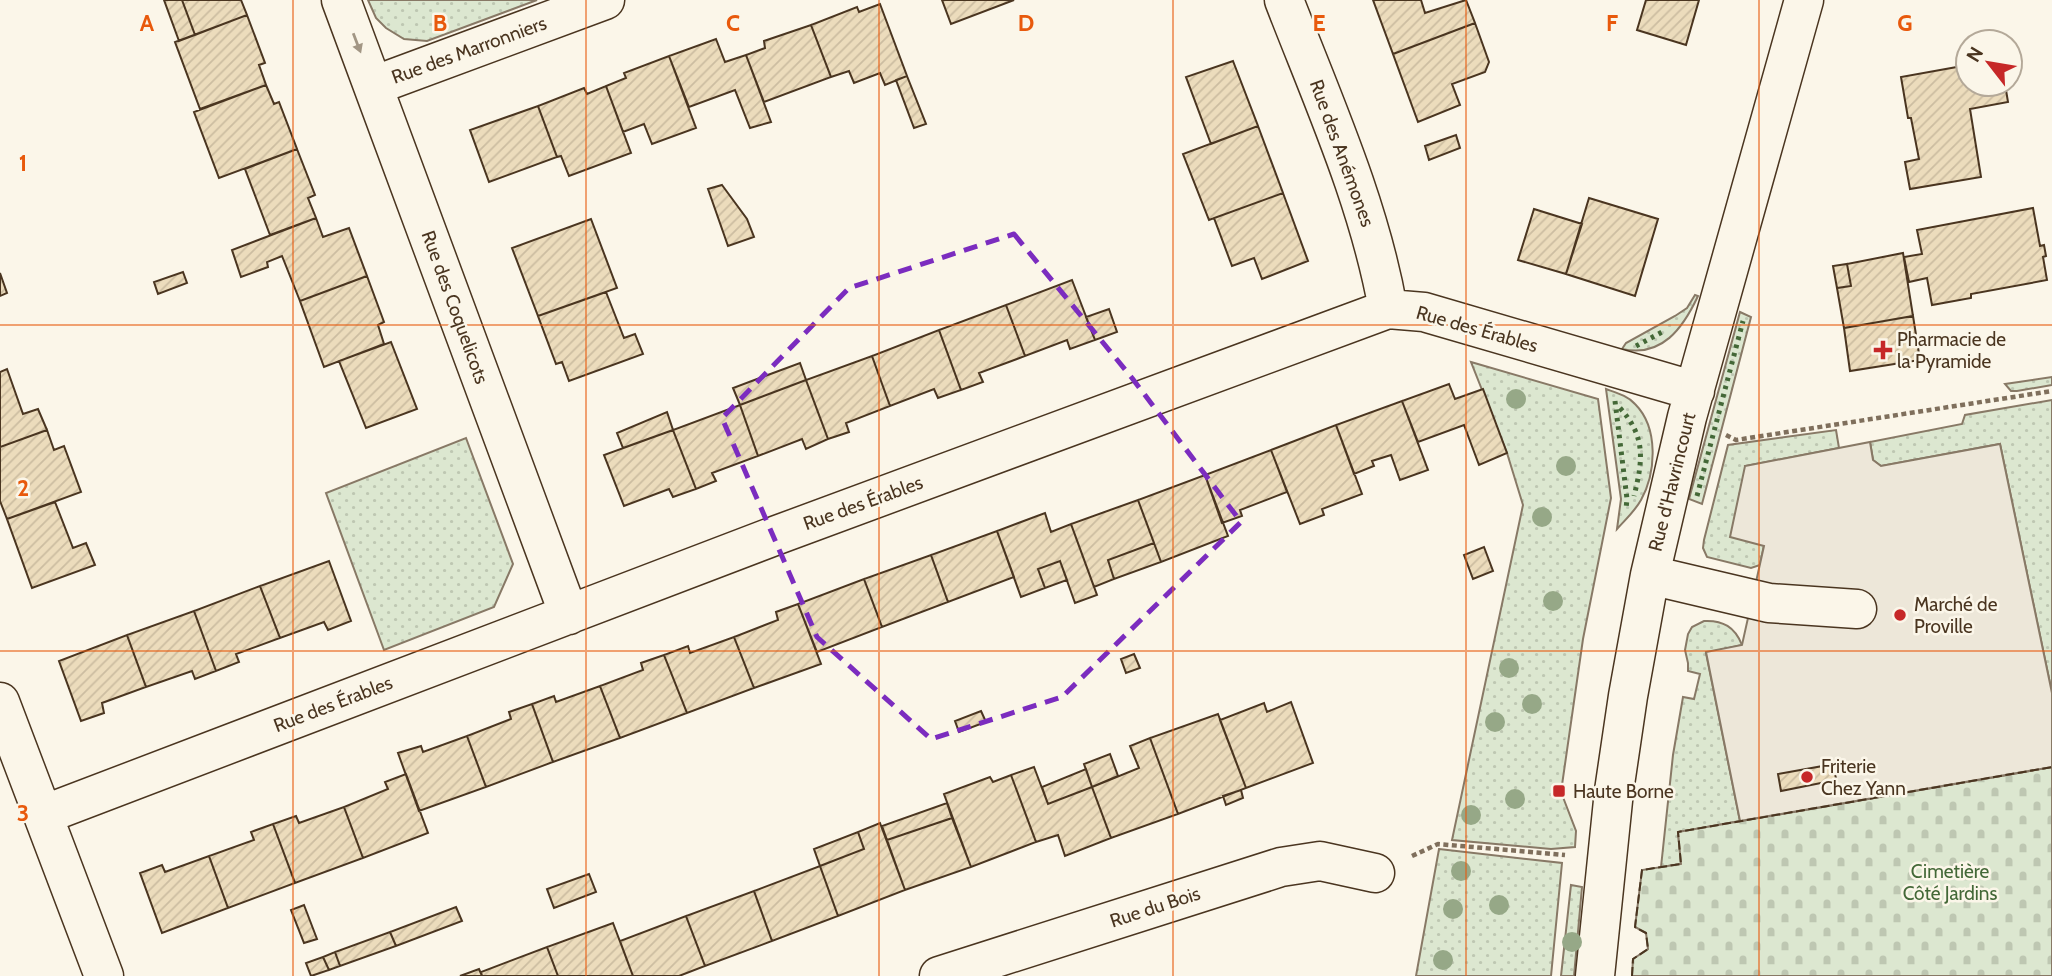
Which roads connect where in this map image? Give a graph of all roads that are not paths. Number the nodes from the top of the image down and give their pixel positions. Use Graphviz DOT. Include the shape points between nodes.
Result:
graph roads {
  1 [pos="341,0"];
  2 [pos="605,0"];
  3 [pos="1284,0"];
  4 [pos="1804,0"];
  5 [pos="373,86"];
  6 [pos="1388,309"];
  7 [pos="1691,404"];
  8 [pos="1650,575"];
  9 [pos="1857,609"];
  10 [pos="569,615"];
  11 [pos="0,702"];
  12 [pos="43,815"];
  13 [pos="1375,873"];
  14 [pos="104,976"];
  15 [pos="939,976"];
  16 [pos="1595,976"];
  1 -- 5 [label="street, Rue des Coquelicots, one-way"];
  2 -- 5 [label="street, Rue des Marronniers"];
  3 -- 6 [label="street, Rue des Anémones" via="1368,222"];
  4 -- 7 [label="street, Rue d'Havrincourt"];
  5 -- 10 [label="street, Rue des Coquelicots"];
  6 -- 7 [label="street, Rue des Érables" via="1424,312"];
  6 -- 10 [label="street, Rue des Érables"];
  7 -- 8 [label="street, Rue d'Havrincourt"];
  8 -- 9 [label="street" via="1769,603"];
  8 -- 16 [label="street, Rue d'Havrincourt" via="1628,696"];
  10 -- 12 [label="street, Rue des Érables"];
  11 -- 12 [label="street"];
  12 -- 14 [label="street"];
  13 -- 15 [label="street, Rue du Bois" via="1320,861 1281,867"];
}
